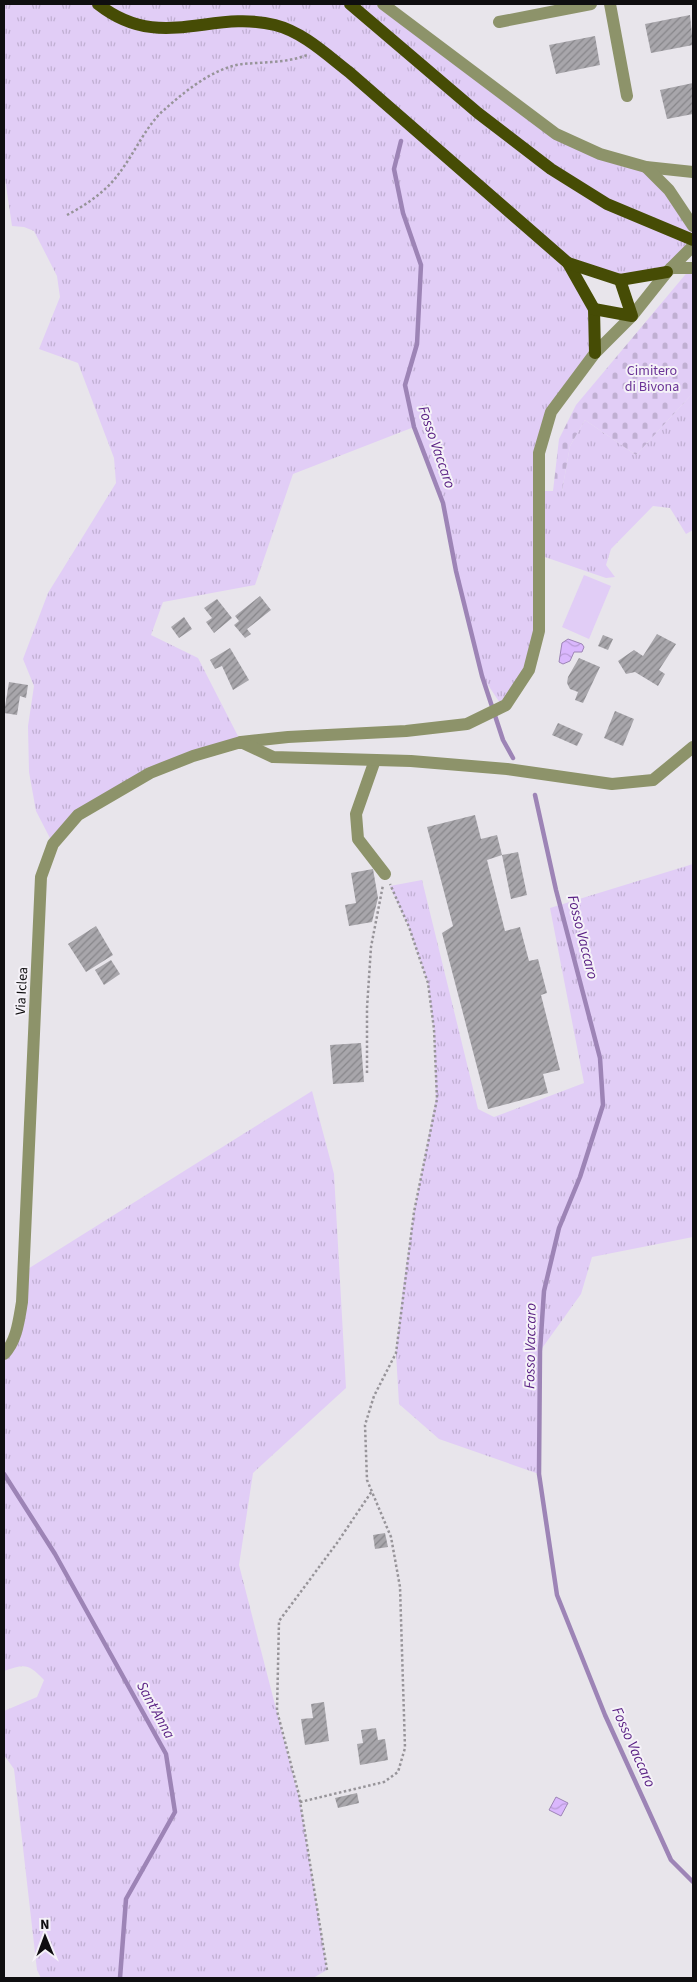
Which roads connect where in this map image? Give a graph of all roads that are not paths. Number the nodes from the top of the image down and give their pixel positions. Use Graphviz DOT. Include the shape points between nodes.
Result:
graph roads {
  1 [pos="98,4"];
  2 [pos="350,4"];
  3 [pos="383,4"];
  4 [pos="591,4"];
  5 [pos="610,4"];
  6 [pos="499,22"];
  7 [pos="627,96"];
  8 [pos="646,167"];
  9 [pos="693,172"];
  10 [pos="688,210"];
  11 [pos="693,226"];
  12 [pos="693,231"];
  13 [pos="693,240"];
  14 [pos="689,250"];
  15 [pos="568,263"];
  16 [pos="693,268"];
  17 [pos="669,270"];
  18 [pos="620,280"];
  19 [pos="594,309"];
  20 [pos="632,316"];
  21 [pos="595,352"];
  22 [pos="241,742"];
  23 [pos="693,748"];
  24 [pos="375,760"];
  25 [pos="385,874"];
  26 [pos="4,1354"];
  1 -- 15 [label="main road" via="131,24 153,28 238,22 276,25 306,40"];
  2 -- 13 [label="main road" via="478,113 551,169 607,204"];
  3 -- 8 [label="street" via="556,134 600,154"];
  4 -- 6 [label="street"];
  5 -- 7 [label="street"];
  8 -- 9 [label="street"];
  8 -- 10 [label="street"];
  10 -- 11 [label="street"];
  12 -- 14 [label="street"];
  14 -- 17 [label="street"];
  15 -- 18 [label="main road"];
  15 -- 19 [label="main road"];
  16 -- 17 [label="street"];
  17 -- 18 [label="main road"];
  17 -- 20 [label="street"];
  18 -- 20 [label="main road"];
  19 -- 20 [label="main road"];
  19 -- 21 [label="main road"];
  20 -- 21 [label="street"];
  21 -- 22 [label="street, Via Iclea" via="551,412 539,453 540,632 529,670 506,705 466,724"];
  22 -- 24 [label="street" via="273,757"];
  22 -- 26 [label="street, Via Iclea" via="150,773 78,815 53,844 41,877 22,1302 18,1326"];
  23 -- 24 [label="street" via="653,780 612,784 507,769"];
  24 -- 25 [label="street" via="356,814 358,839"];
}
